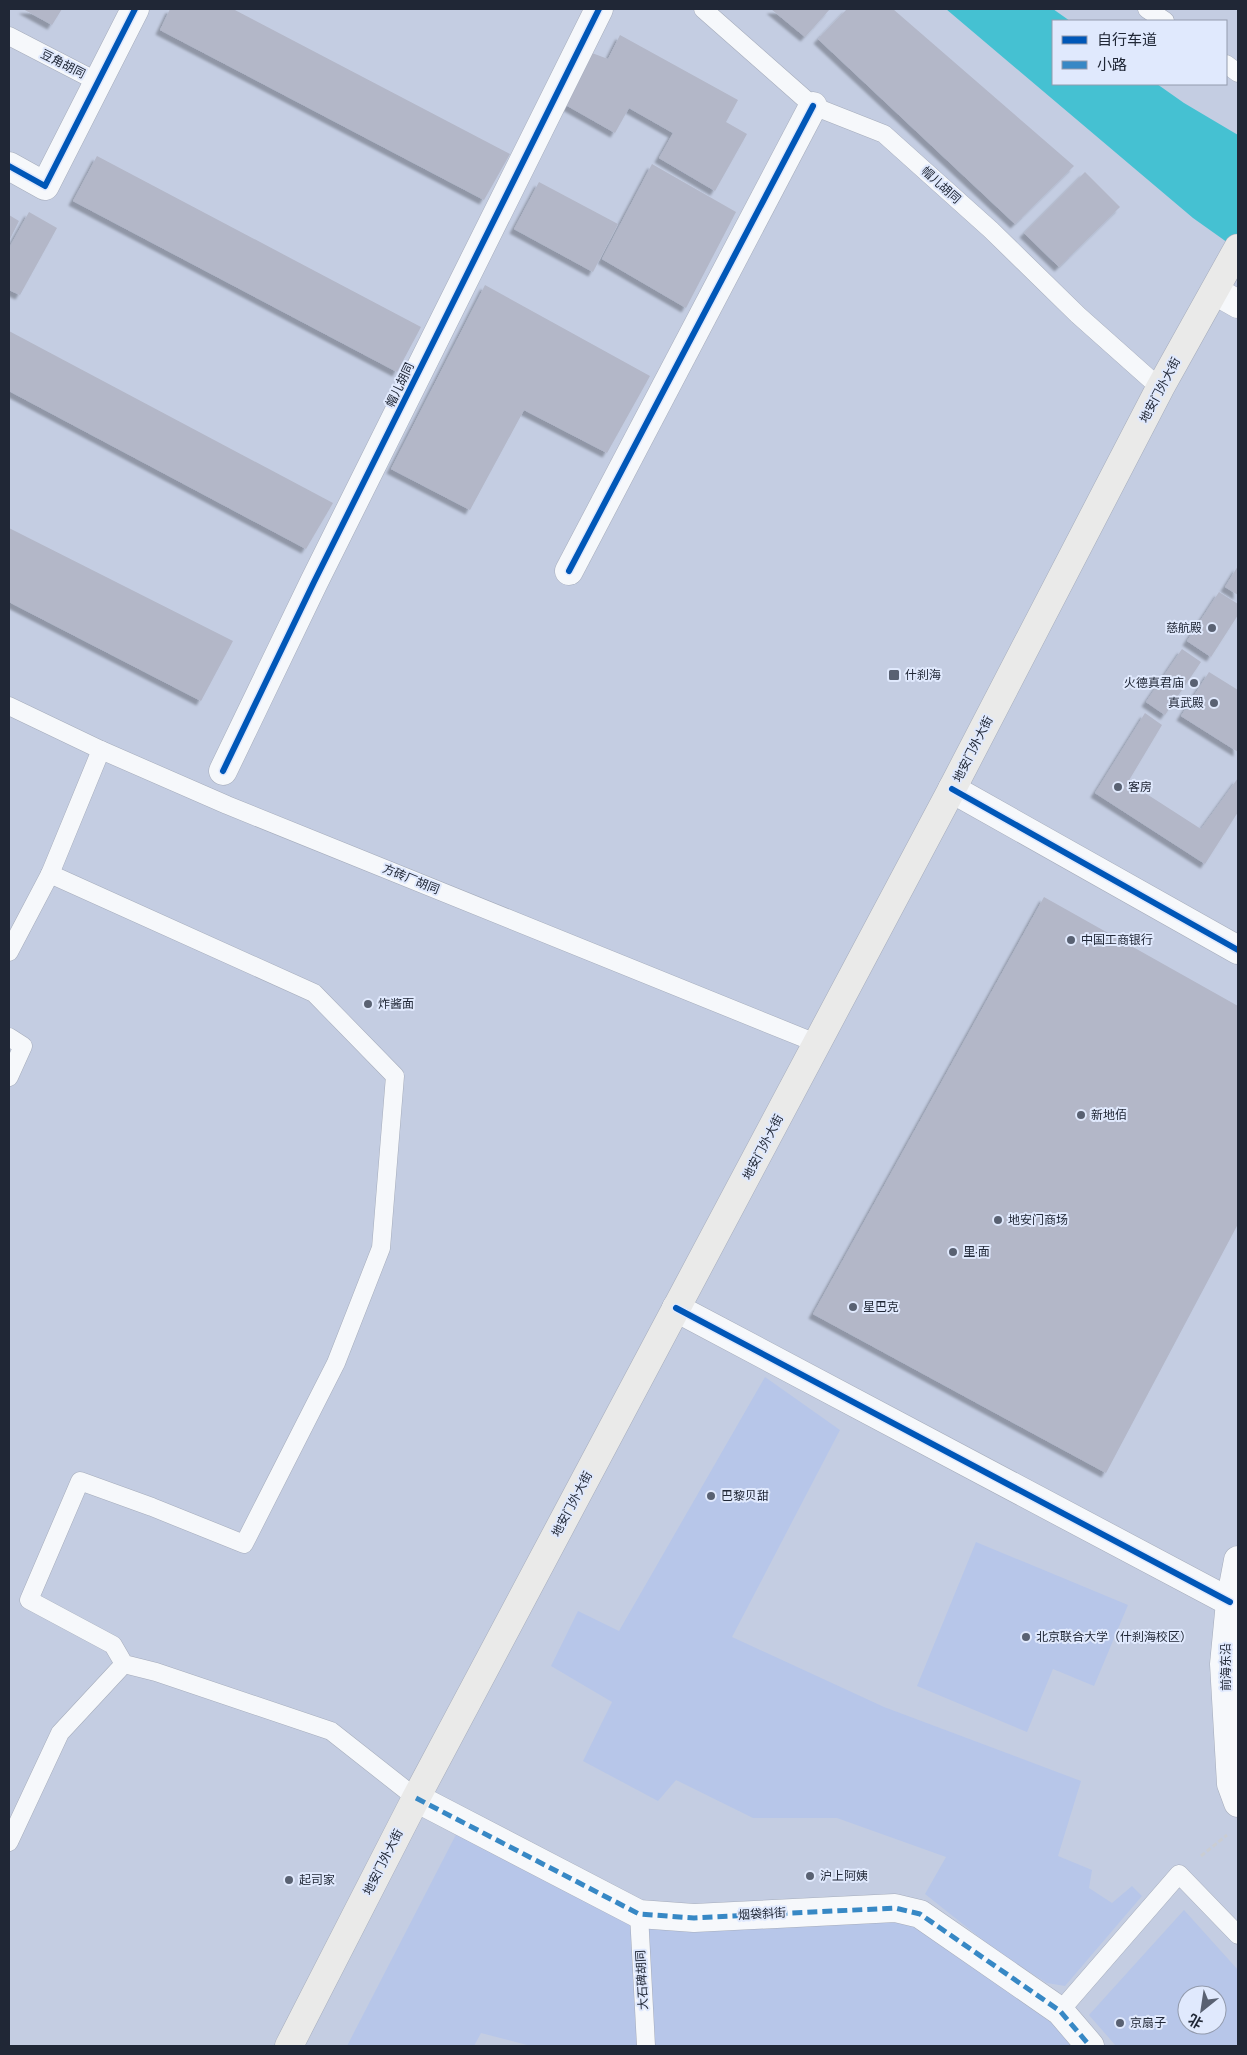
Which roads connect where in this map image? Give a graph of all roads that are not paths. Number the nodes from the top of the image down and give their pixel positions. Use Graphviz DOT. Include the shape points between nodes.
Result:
graph roads {
  1 [pos="136,9"];
  2 [pos="599,9"];
  3 [pos="703,9"];
  4 [pos="1147,9"];
  5 [pos="1164,20"];
  6 [pos="9,36"];
  7 [pos="1227,65"];
  8 [pos="1238,73"];
  9 [pos="98,82"];
  10 [pos="813,106"];
  11 [pos="9,166"];
  12 [pos="1238,248"];
  13 [pos="1227,297"];
  14 [pos="1160,388"];
  15 [pos="569,571"];
  16 [pos="9,706"];
  17 [pos="101,750"];
  18 [pos="222,771"];
  19 [pos="952,789"];
  20 [pos="50,874"];
  21 [pos="1238,950"];
  22 [pos="9,952"];
  23 [pos="9,1037"];
  24 [pos="816,1043"];
  25 [pos="9,1077"];
  26 [pos="676,1308"];
  27 [pos="1238,1560"];
  28 [pos="1230,1602"];
  29 [pos="124,1664"];
  30 [pos="416,1798"];
  31 [pos="1238,1804"];
  32 [pos="9,1842"];
  33 [pos="639,1914"];
  34 [pos="1238,1935"];
  35 [pos="1060,2011"];
  36 [pos="289,2046"];
  37 [pos="646,2046"];
  38 [pos="1090,2046"];
  1 -- 9 [label="street, 豆角胡同"];
  2 -- 18 [label="street, 帽儿胡同"];
  3 -- 10 [label="lane, 帽儿胡同"];
  4 -- 5 [label="lane"];
  6 -- 9 [label="lane, 豆角胡同"];
  7 -- 8 [label="lane"];
  9 -- 11 [label="street" via="45,186"];
  10 -- 14 [label="lane, 帽儿胡同" via="884,134"];
  10 -- 15 [label="street"];
  12 -- 13 [label="main road, 地安门外大街"];
  13 -- 14 [label="main road, 地安门外大街"];
  14 -- 19 [label="main road, 地安门外大街"];
  16 -- 17 [label="lane, 方砖厂胡同"];
  17 -- 20 [label="lane"];
  17 -- 24 [label="lane, 方砖厂胡同"];
  19 -- 21 [label="street"];
  19 -- 24 [label="main road, 地安门外大街"];
  20 -- 22 [label="lane"];
  20 -- 29 [label="lane" via="314,993 395,1076 381,1248 336,1363 244,1544 80,1481 29,1600 113,1645"];
  23 -- 25 [label="lane" via="23,1046"];
  24 -- 26 [label="main road, 地安门外大街"];
  26 -- 28 [label="street"];
  26 -- 30 [label="main road, 地安门外大街"];
  27 -- 28 [label="street, 前海东沿"];
  28 -- 31 [label="street, 前海东沿" via="1224,1664 1231,1784"];
  29 -- 30 [label="lane" via="331,1731"];
  29 -- 32 [label="lane" via="60,1733"];
  30 -- 33 [label="street, 烟袋斜街"];
  30 -- 36 [label="main road, 地安门外大街"];
  33 -- 35 [label="street, 烟袋斜街" via="694,1918 895,1908 920,1914"];
  33 -- 37 [label="lane, 大石碑胡同"];
  34 -- 35 [label="lane" via="1179,1874"];
  35 -- 38 [label="street, 烟袋斜街"];
}
